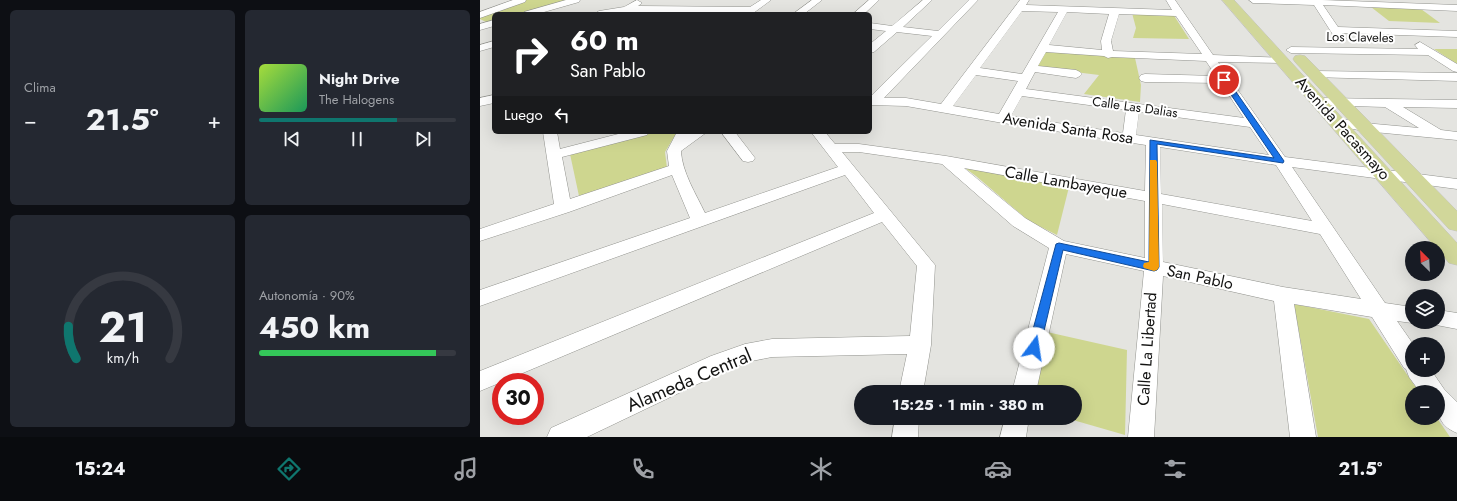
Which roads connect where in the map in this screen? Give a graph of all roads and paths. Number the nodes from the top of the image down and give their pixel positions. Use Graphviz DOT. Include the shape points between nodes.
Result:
graph roads {
  1 [pos="522,0"];
  2 [pos="576,0"];
  3 [pos="642,0"];
  4 [pos="767,0"];
  5 [pos="818,0"];
  6 [pos="875,0"];
  7 [pos="928,0"];
  8 [pos="974,0"];
  9 [pos="1170,0"];
  10 [pos="1228,0"];
  11 [pos="1244,0"];
  12 [pos="1253,0"];
  13 [pos="1316,1"];
  14 [pos="1022,4"];
  15 [pos="1048,4"];
  16 [pos="1420,7"];
  17 [pos="1457,8"];
  18 [pos="627,9"];
  19 [pos="1064,9"];
  20 [pos="1115,11"];
  21 [pos="533,12"];
  22 [pos="610,12"];
  23 [pos="695,12"];
  24 [pos="749,12"];
  25 [pos="801,12"];
  26 [pos="860,12"];
  27 [pos="1179,13"];
  28 [pos="480,15"];
  29 [pos="1438,19"];
  30 [pos="492,23"];
  31 [pos="481,26"];
  32 [pos="872,26"];
  33 [pos="893,29"];
  34 [pos="1335,30"];
  35 [pos="1402,32"];
  36 [pos="940,34"];
  37 [pos="1457,34"];
  38 [pos="492,45"];
  39 [pos="480,48"];
  40 [pos="872,48"];
  41 [pos="1041,48"];
  42 [pos="1349,51"];
  43 [pos="1429,52"];
  44 [pos="1108,55"];
  45 [pos="1287,55"];
  46 [pos="1210,58"];
  47 [pos="1457,69"];
  48 [pos="973,71"];
  49 [pos="1028,73"];
  50 [pos="1076,74"];
  51 [pos="1315,75"];
  52 [pos="1457,77"];
  53 [pos="1145,78"];
  54 [pos="1224,80"];
  55 [pos="1017,92"];
  56 [pos="492,99"];
  57 [pos="872,101"];
  58 [pos="480,102"];
  59 [pos="1320,102"];
  60 [pos="1341,102"];
  61 [pos="1389,104"];
  62 [pos="1457,104"];
  63 [pos="1134,107"];
  64 [pos="945,108"];
  65 [pos="1002,118"];
  66 [pos="1338,122"];
  67 [pos="1253,123"];
  68 [pos="1364,127"];
  69 [pos="550,134"];
  70 [pos="634,134"];
  71 [pos="683,134"];
  72 [pos="697,134"];
  73 [pos="730,134"];
  74 [pos="820,134"];
  75 [pos="1438,134"];
  76 [pos="1457,136"];
  77 [pos="1129,138"];
  78 [pos="1153,141"];
  79 [pos="1457,145"];
  80 [pos="677,147"];
  81 [pos="830,148"];
  82 [pos="554,155"];
  83 [pos="748,158"];
  84 [pos="946,160"];
  85 [pos="1280,161"];
  86 [pos="677,168"];
  87 [pos="847,169"];
  88 [pos="1386,176"];
  89 [pos="1414,180"];
  90 [pos="1457,184"];
  91 [pos="1153,197"];
  92 [pos="563,208"];
  93 [pos="884,215"];
  94 [pos="700,221"];
  95 [pos="1457,224"];
  96 [pos="1326,229"];
  97 [pos="480,235"];
  98 [pos="1059,246"];
  99 [pos="1457,257"];
  100 [pos="1154,267"];
  101 [pos="1283,295"];
  102 [pos="480,298"];
  103 [pos="1379,310"];
  104 [pos="1405,314"];
  105 [pos="1445,319"];
  106 [pos="1457,321"];
  107 [pos="920,345"];
  108 [pos="1405,351"];
  109 [pos="1422,377"];
  110 [pos="480,381"];
  111 [pos="912,385"];
  112 [pos="1026,385"];
  113 [pos="1429,385"];
  114 [pos="1445,406"];
  115 [pos="1457,421"];
  116 [pos="906,425"];
  117 [pos="1016,425"];
  118 [pos="560,437"];
  119 [pos="904,437"];
  120 [pos="1013,437"];
  121 [pos="1140,437"];
  122 [pos="1303,437"];
  1 -- 28 [label="street"];
  2 -- 21 [label="street"];
  3 -- 18 [label="street"];
  4 -- 24 [label="street"];
  5 -- 25 [label="street"];
  6 -- 26 [label="street"];
  7 -- 33 [label="street"];
  8 -- 36 [label="street"];
  9 -- 27 [label="street"];
  10 -- 45 [label="main road, Avenida Pacasmayo"];
  11 -- 45 [label="main road, Avenida Pacasmayo"];
  12 -- 13 [label="street"];
  13 -- 16 [label="street"];
  13 -- 34 [label="street"];
  14 -- 15 [label="street"];
  14 -- 48 [label="street"];
  15 -- 19 [label="street"];
  16 -- 17 [label="street"];
  16 -- 29 [label="street"];
  18 -- 22 [label="street"];
  18 -- 23 [label="street"];
  19 -- 20 [label="street"];
  19 -- 41 [label="street"];
  20 -- 27 [label="street"];
  20 -- 44 [label="street" via="1106,41"];
  23 -- 24 [label="street"];
  27 -- 46 [label="street"];
  30 -- 31 [label="street"];
  32 -- 33 [label="street"];
  33 -- 36 [label="street"];
  33 -- 40 [label="street"];
  34 -- 35 [label="street"];
  34 -- 42 [label="street"];
  35 -- 37 [label="street"];
  35 -- 43 [label="street"];
  36 -- 57 [label="street"];
  38 -- 39 [label="street"];
  41 -- 44 [label="street, Los Claveles"];
  41 -- 49 [label="street"];
  42 -- 43 [label="street, Los Claveles"];
  42 -- 45 [label="street, Los Claveles"];
  43 -- 47 [label="street"];
  44 -- 46 [label="street, Los Claveles"];
  45 -- 46 [label="street, Los Claveles"];
  45 -- 51 [label="main road, Avenida Pacasmayo"];
  45 -- 59 [label="main road, Avenida Pacasmayo"];
  46 -- 54 [label="street"];
  48 -- 49 [label="street"];
  48 -- 64 [label="street"];
  49 -- 50 [label="street"];
  49 -- 55 [label="street"];
  51 -- 52 [label="street"];
  51 -- 60 [label="main road, Avenida Pacasmayo"];
  53 -- 54 [label="street"];
  54 -- 67 [label="street"];
  55 -- 63 [label="street, Calle Las Dalias"];
  55 -- 65 [label="street"];
  56 -- 58 [label="street"];
  57 -- 64 [label="street, Avenida Santa Rosa" via="906,102"];
  59 -- 60 [label="street"];
  59 -- 66 [label="main road, Avenida Pacasmayo"];
  60 -- 61 [label="street"];
  60 -- 68 [label="main road, Avenida Pacasmayo"];
  61 -- 62 [label="street"];
  61 -- 75 [label="street"];
  63 -- 67 [label="street, Calle Las Dalias"];
  63 -- 77 [label="street"];
  64 -- 65 [label="street, Avenida Santa Rosa"];
  65 -- 77 [label="street, Avenida Santa Rosa"];
  66 -- 68 [label="street"];
  66 -- 88 [label="main road, Avenida Pacasmayo"];
  67 -- 85 [label="street"];
  68 -- 75 [label="street"];
  68 -- 89 [label="main road, Avenida Pacasmayo"];
  69 -- 82 [label="street"];
  70 -- 82 [label="street"];
  71 -- 80 [label="street"];
  72 -- 80 [label="street"];
  73 -- 83 [label="street"];
  74 -- 81 [label="street"];
  75 -- 76 [label="street"];
  75 -- 79 [label="street"];
  77 -- 78 [label="street, Avenida Santa Rosa"];
  78 -- 85 [label="street, Avenida Santa Rosa"];
  78 -- 91 [label="street, Calle La Libertad"];
  80 -- 86 [label="street" via="674,150"];
  81 -- 84 [label="street, Calle Lambayeque" via="859,148"];
  81 -- 87 [label="street"];
  82 -- 92 [label="street"];
  84 -- 91 [label="street, Calle Lambayeque"];
  84 -- 98 [label="street, San Pablo" via="1019,222"];
  85 -- 88 [label="street, Avenida Santa Rosa"];
  85 -- 96 [label="street"];
  86 -- 92 [label="street"];
  86 -- 94 [label="street"];
  87 -- 93 [label="street"];
  87 -- 94 [label="street"];
  88 -- 89 [label="street, Avenida Santa Rosa"];
  88 -- 99 [label="main road, Avenida Pacasmayo"];
  89 -- 90 [label="street, Avenida Santa Rosa"];
  89 -- 95 [label="main road, Avenida Pacasmayo"];
  91 -- 96 [label="street, Calle Lambayeque"];
  91 -- 100 [label="street, Calle La Libertad"];
  92 -- 97 [label="street"];
  93 -- 107 [label="street" via="926,265"];
  93 -- 110 [label="street"];
  94 -- 102 [label="street"];
  96 -- 103 [label="street"];
  98 -- 100 [label="street, San Pablo"];
  98 -- 112 [label="street"];
  100 -- 101 [label="street, San Pablo"];
  100 -- 121 [label="street, Calle La Libertad"];
  101 -- 103 [label="street, San Pablo"];
  101 -- 122 [label="street"];
  103 -- 104 [label="street, San Pablo"];
  103 -- 108 [label="street"];
  105 -- 106 [label="street"];
  107 -- 111 [label="street"];
  107 -- 118 [label="street, Alameda Central" via="772,348 745,353"];
  109 -- 113 [label="street"];
  114 -- 115 [label="street"];
  116 -- 119 [label="street"];
  117 -- 120 [label="street"];
}
